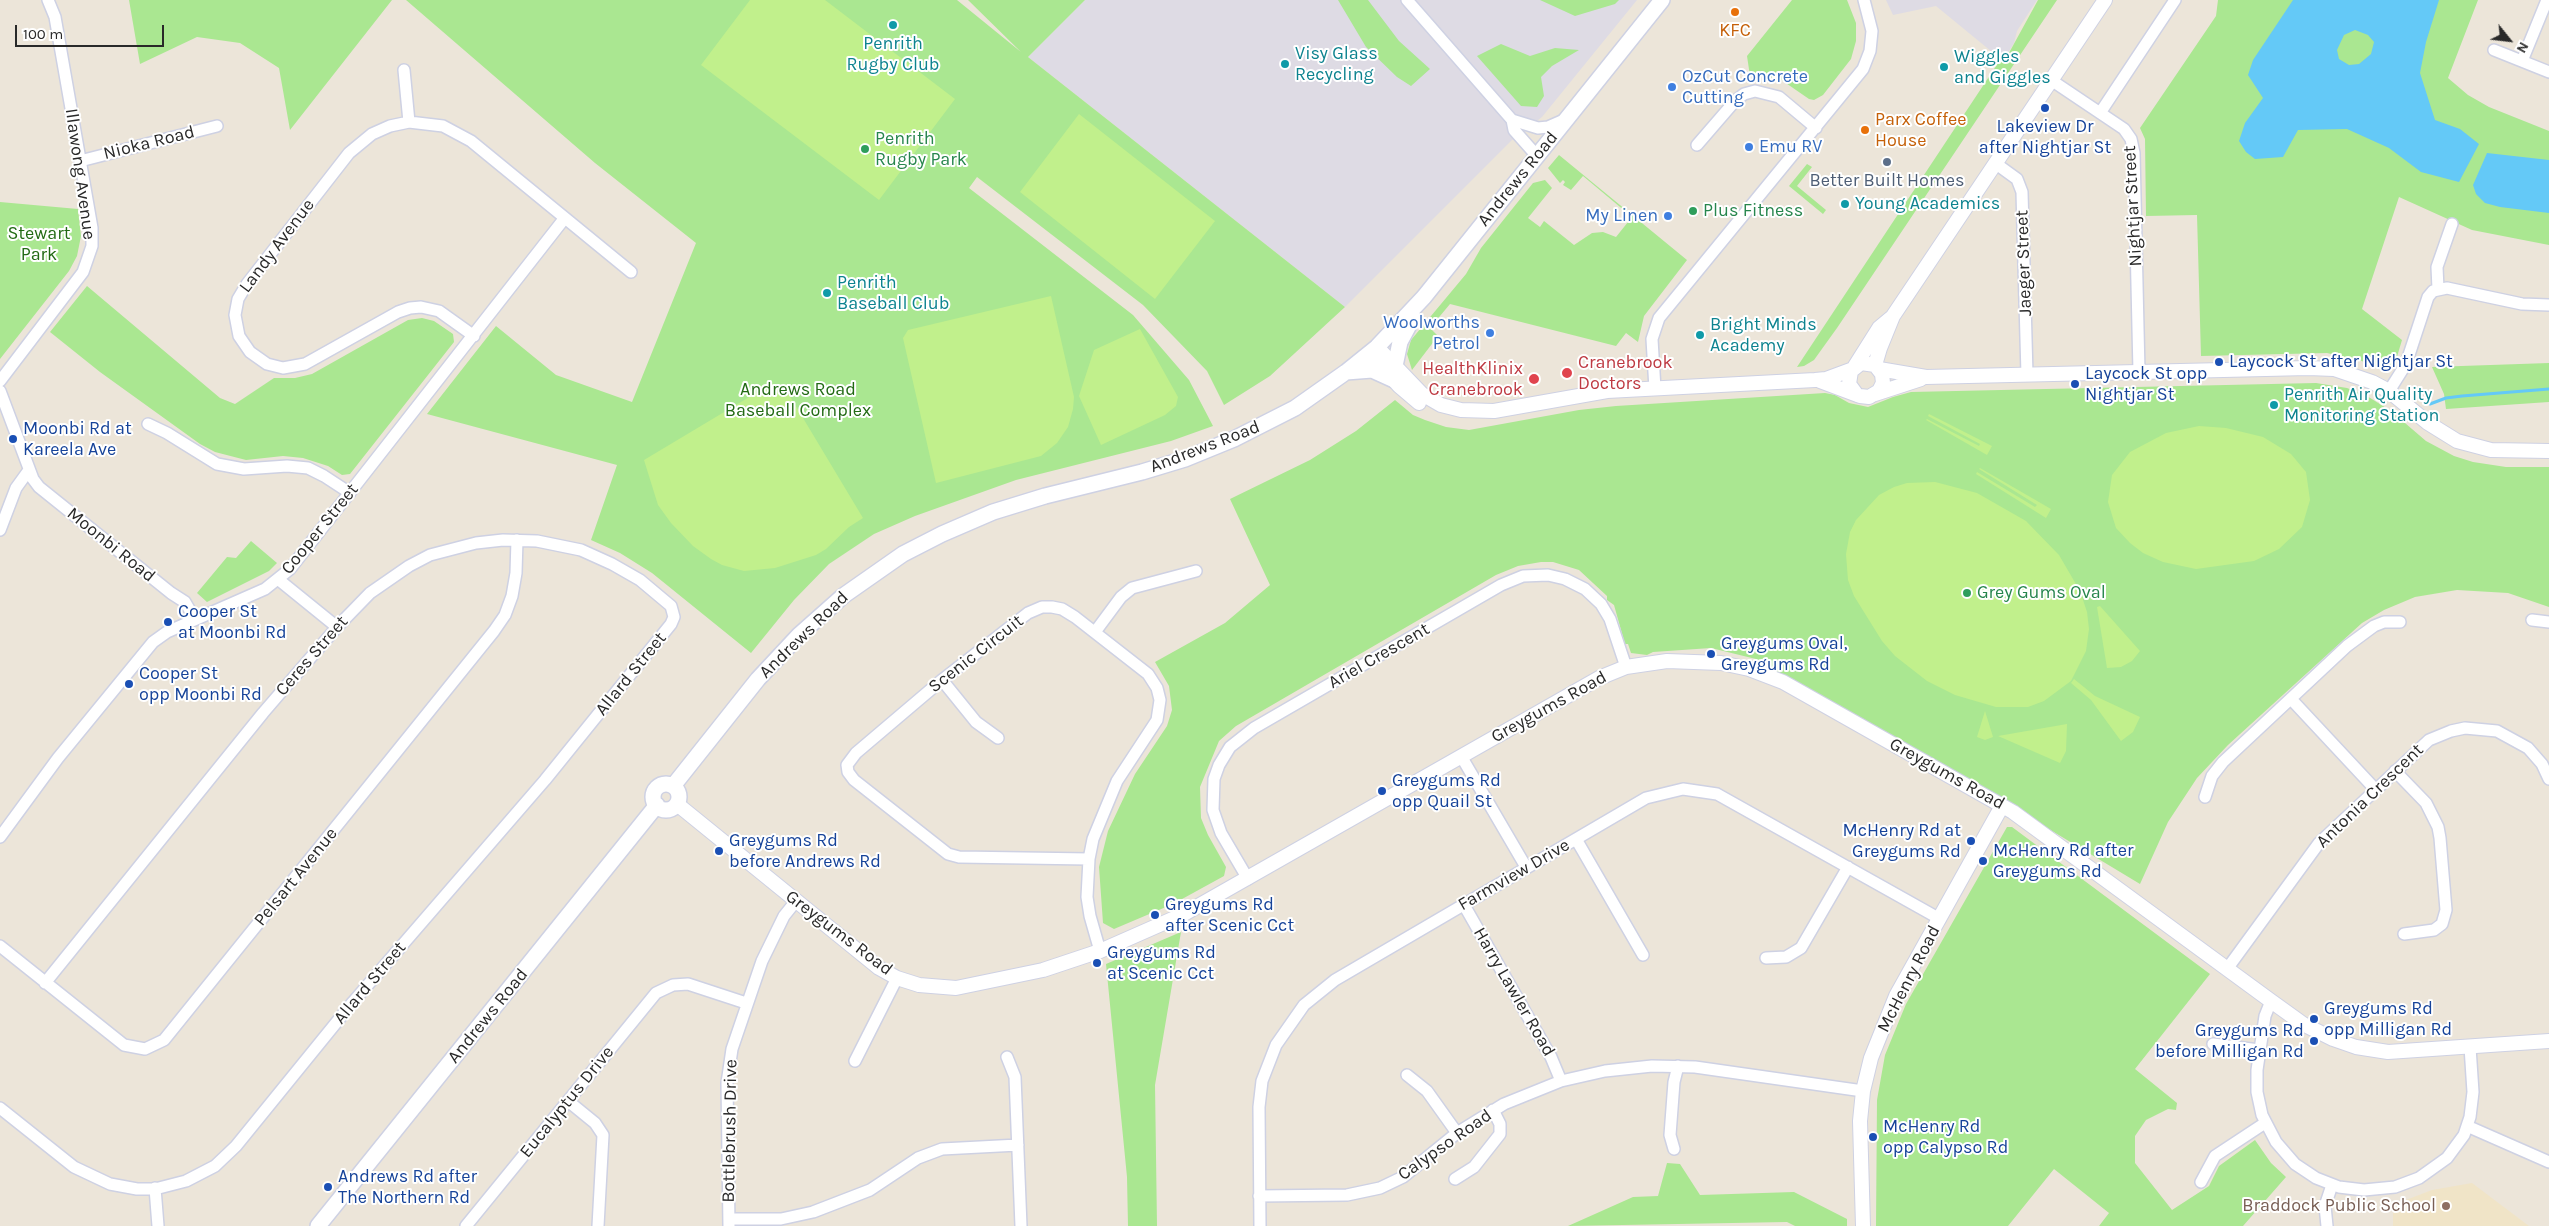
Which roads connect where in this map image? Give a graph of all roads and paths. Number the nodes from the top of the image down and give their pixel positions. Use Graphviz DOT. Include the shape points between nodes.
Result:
graph roads {
  1 [pos="48,0"];
  2 [pos="1407,0"];
  3 [pos="1662,0"];
  4 [pos="1864,0"];
  5 [pos="2105,0"];
  6 [pos="2175,0"];
  7 [pos="2547,0"];
  8 [pos="2494,50"];
  9 [pos="2522,61"];
  10 [pos="2548,69"];
  11 [pos="404,70"];
  12 [pos="2051,80"];
  13 [pos="2100,113"];
  14 [pos="1567,118"];
  15 [pos="1512,120"];
  16 [pos="409,122"];
  17 [pos="217,126"];
  18 [pos="1816,128"];
  19 [pos="1697,145"];
  20 [pos="1536,156"];
  21 [pos="80,161"];
  22 [pos="1995,163"];
  23 [pos="564,219"];
  24 [pos="2452,224"];
  25 [pos="631,272"];
  26 [pos="2438,289"];
  27 [pos="1424,297"];
  28 [pos="2549,305"];
  29 [pos="1893,316"];
  30 [pos="474,336"];
  31 [pos="1374,350"];
  32 [pos="1877,367"];
  33 [pos="1854,368"];
  34 [pos="1346,372"];
  35 [pos="2139,372"];
  36 [pos="1394,373"];
  37 [pos="2027,375"];
  38 [pos="1926,377"];
  39 [pos="1814,380"];
  40 [pos="0,382"];
  41 [pos="1655,389"];
  42 [pos="0,391"];
  43 [pos="2390,392"];
  44 [pos="1857,395"];
  45 [pos="1875,395"];
  46 [pos="148,424"];
  47 [pos="2549,451"];
  48 [pos="29,470"];
  49 [pos="350,493"];
  50 [pos="0,530"];
  51 [pos="517,540"];
  52 [pos="1196,570"];
  53 [pos="279,580"];
  54 [pos="673,609"];
  55 [pos="195,619"];
  56 [pos="2532,620"];
  57 [pos="2400,622"];
  58 [pos="2549,622"];
  59 [pos="337,627"];
  60 [pos="1095,632"];
  61 [pos="1626,668"];
  62 [pos="942,680"];
  63 [pos="2291,699"];
  64 [pos="998,738"];
  65 [pos="1461,756"];
  66 [pos="2395,771"];
  67 [pos="2549,779"];
  68 [pos="673,786"];
  69 [pos="2375,789"];
  70 [pos="2205,797"];
  71 [pos="677,804"];
  72 [pos="657,805"];
  73 [pos="2002,806"];
  74 [pos="0,837"];
  75 [pos="1576,839"];
  76 [pos="1089,859"];
  77 [pos="1526,867"];
  78 [pos="1848,867"];
  79 [pos="1248,880"];
  80 [pos="796,901"];
  81 [pos="1464,904"];
  82 [pos="1940,919"];
  83 [pos="2404,934"];
  84 [pos="0,946"];
  85 [pos="1100,951"];
  86 [pos="1643,955"];
  87 [pos="1766,958"];
  88 [pos="2227,969"];
  89 [pos="897,978"];
  90 [pos="45,983"];
  91 [pos="2271,1001"];
  92 [pos="746,1003"];
  93 [pos="2549,1041"];
  94 [pos="2214,1044"];
  95 [pos="2470,1047"];
  96 [pos="2259,1050"];
  97 [pos="1007,1057"];
  98 [pos="855,1061"];
  99 [pos="1678,1066"];
  100 [pos="1407,1075"];
  101 [pos="1561,1081"];
  102 [pos="1863,1091"];
  103 [pos="568,1101"];
  104 [pos="0,1108"];
  105 [pos="1493,1110"];
  106 [pos="2265,1123"];
  107 [pos="2468,1126"];
  108 [pos="1457,1133"];
  109 [pos="1018,1145"];
  110 [pos="1674,1149"];
  111 [pos="2549,1162"];
  112 [pos="1455,1179"];
  113 [pos="2201,1182"];
  114 [pos="2332,1185"];
  115 [pos="155,1188"];
  116 [pos="1259,1196"];
  117 [pos="729,1222"];
  118 [pos="158,1226"];
  119 [pos="318,1226"];
  120 [pos="466,1226"];
  121 [pos="598,1226"];
  122 [pos="1021,1226"];
  123 [pos="1260,1226"];
  124 [pos="1863,1226"];
  125 [pos="2327,1226"];
  1 -- 21 [label="street, Illawong Avenue" via="55,17"];
  2 -- 15 [label="street"];
  3 -- 14 [label="main road, Andrews Road"];
  4 -- 18 [label="street" via="1872,31 1867,59 1855,81"];
  5 -- 12 [label="street"];
  6 -- 13 [label="street"];
  7 -- 9 [label="street"];
  8 -- 9 [label="street"];
  9 -- 10 [label="street"];
  11 -- 16 [label="street"];
  12 -- 13 [label="street, Nightjar Street"];
  12 -- 22 [label="street"];
  13 -- 35 [label="street, Nightjar Street" via="2124,129 2133,145"];
  14 -- 15 [label="street" via="1538,128"];
  14 -- 20 [label="main road, Andrews Road"];
  15 -- 20 [label="street" via="1514,130"];
  16 -- 23 [label="street, Landy Avenue" via="443,126 471,141"];
  16 -- 30 [label="street, Landy Avenue" via="372,134 343,160 247,284 236,307 236,328 255,357 283,368 305,364 391,315 410,308 426,307 439,311"];
  17 -- 21 [label="street, Nioka Road"];
  18 -- 19 [label="street" via="1779,97 1755,92 1744,94 1735,101"];
  18 -- 41 [label="street" via="1659,318 1652,339"];
  20 -- 27 [label="main road, Andrews Road"];
  21 -- 40 [label="street, Illawong Avenue" via="92,228 90,255 83,272"];
  22 -- 29 [label="street"];
  22 -- 37 [label="street, Jaeger Street" via="2017,178 2022,192"];
  23 -- 25 [label="street, Landy Avenue"];
  23 -- 30 [label="street, Cooper Street"];
  24 -- 26 [label="street" via="2437,267"];
  26 -- 28 [label="street" via="2447,288 2522,304"];
  26 -- 43 [label="street" via="2428,297 2406,364"];
  27 -- 31 [label="main road, Andrews Road"];
  27 -- 36 [label="main road" via="1400,342"];
  29 -- 32 [label="street" via="1880,348"];
  29 -- 33 [label="street" via="1878,328"];
  30 -- 49 [label="street, Cooper Street"];
  31 -- 34 [label="main road, Andrews Road"];
  31 -- 36 [label="street"];
  32 -- 33 [label="street" via="1867,363"];
  32 -- 38 [label="street"];
  32 -- 45 [label="street" via="1883,383"];
  33 -- 39 [label="street"];
  33 -- 44 [label="street" via="1849,382"];
  34 -- 36 [label="main road" via="1372,370"];
  34 -- 68 [label="main road, Andrews Road" via="1295,408 1234,439 1159,466 993,512 903,554 843,596 784,650"];
  35 -- 37 [label="street"];
  35 -- 43 [label="street" via="2334,369 2363,378"];
  36 -- 41 [label="street" via="1441,404 1461,410 1494,411 1572,396"];
  37 -- 38 [label="street"];
  38 -- 45 [label="street" via="1887,388"];
  39 -- 41 [label="street"];
  39 -- 44 [label="street"];
  42 -- 48 [label="street, Moonbi Road"];
  43 -- 47 [label="street" via="2428,424 2457,440 2491,450"];
  44 -- 45 [label="street"];
  46 -- 49 [label="street" via="217,464 244,469 308,468"];
  48 -- 50 [label="street" via="16,488"];
  48 -- 55 [label="street, Moonbi Road" via="42,491 183,600"];
  49 -- 53 [label="street, Cooper Street"];
  51 -- 54 [label="street, Ceres Street" via="556,544 592,554 633,575"];
  51 -- 59 [label="street, Ceres Street" via="476,543 422,559 376,588"];
  51 -- 90 [label="street, Pelsart Avenue" via="512,596 494,631 164,1040 146,1048 124,1045"];
  52 -- 60 [label="street" via="1132,588 1121,597"];
  53 -- 55 [label="street, Cooper Street"];
  53 -- 59 [label="street"];
  54 -- 115 [label="street, Allard Street" via="671,624 545,780 353,1002 236,1146 200,1175"];
  55 -- 74 [label="street, Cooper Street" via="167,632 142,653"];
  56 -- 58 [label="street"];
  57 -- 63 [label="street" via="2379,624 2362,634"];
  59 -- 90 [label="street, Ceres Street" via="263,713"];
  60 -- 62 [label="street, Scenic Circuit" via="1062,609 1037,609 1024,615"];
  60 -- 76 [label="street, Scenic Circuit" via="1152,678 1160,707 1154,725 1129,760 1110,796 1093,839"];
  61 -- 65 [label="street, Greygums Road" via="1580,687"];
  61 -- 73 [label="street, Greygums Road" via="1667,661 1696,661 1764,674"];
  61 -- 79 [label="street, Ariel Crescent" via="1610,619 1601,604 1585,589 1548,575 1523,576 1502,585 1254,728 1230,747 1214,779 1213,810 1221,833"];
  62 -- 64 [label="street" via="976,722"];
  62 -- 76 [label="street, Scenic Circuit" via="856,753 842,769 951,856"];
  63 -- 69 [label="street"];
  63 -- 70 [label="street" via="2219,766"];
  65 -- 77 [label="street"];
  65 -- 79 [label="street, Greygums Road"];
  66 -- 67 [label="street, Antonia Crescent" via="2436,737 2458,729 2481,728 2504,733 2522,744 2537,758"];
  66 -- 69 [label="street, Antonia Crescent"];
  66 -- 83 [label="street" via="2426,803 2438,827 2446,910 2444,921 2437,929"];
  68 -- 71 [label="main road" via="679,796"];
  68 -- 72 [label="main road, Andrews Road" via="665,784 658,787 654,794"];
  69 -- 88 [label="street, Antonia Crescent" via="2319,843"];
  71 -- 72 [label="main road" via="667,809"];
  71 -- 80 [label="street, Greygums Road"];
  72 -- 119 [label="main road, Andrews Road"];
  73 -- 82 [label="street, McHenry Road"];
  73 -- 88 [label="street, Greygums Road" via="2040,830"];
  75 -- 77 [label="street, Farmview Drive"];
  75 -- 78 [label="street, Farmview Drive" via="1646,798 1668,791 1696,790 1730,801"];
  75 -- 86 [label="street"];
  76 -- 85 [label="street, Scenic Circuit" via="1088,907"];
  77 -- 81 [label="street, Farmview Drive"];
  78 -- 82 [label="street, Farmview Drive"];
  78 -- 87 [label="street" via="1801,948 1786,957"];
  79 -- 85 [label="street, Greygums Road" via="1184,914"];
  80 -- 89 [label="street, Greygums Road" via="875,965"];
  80 -- 92 [label="street, Bottlebrush Drive" via="784,916"];
  81 -- 101 [label="street, Harry Lawler Road"];
  81 -- 116 [label="street, Farmview Drive" via="1335,980 1304,1005 1289,1024 1271,1056 1260,1095"];
  82 -- 102 [label="street, McHenry Road" via="1886,1016"];
  84 -- 90 [label="street, Pelsart Avenue"];
  85 -- 89 [label="street, Greygums Road" via="1043,970 956,988 925,987"];
  88 -- 91 [label="street, Greygums Road"];
  89 -- 98 [label="street"];
  91 -- 95 [label="street, Greygums Road" via="2324,1035 2356,1047 2396,1052"];
  91 -- 96 [label="street" via="2264,1016"];
  92 -- 103 [label="street, Eucalyptus Drive" via="671,979 644,1005"];
  92 -- 117 [label="street, Bottlebrush Drive" via="734,1039 728,1073"];
  93 -- 95 [label="street, Greygums Road"];
  94 -- 96 [label="street"];
  95 -- 107 [label="street" via="2473,1100"];
  96 -- 106 [label="street" via="2256,1085"];
  97 -- 109 [label="street" via="1015,1077"];
  99 -- 101 [label="street, Calypso Road" via="1605,1071"];
  99 -- 102 [label="street, Calypso Road"];
  99 -- 110 [label="street" via="1670,1135"];
  100 -- 108 [label="street" via="1427,1091"];
  101 -- 105 [label="street, Calypso Road"];
  102 -- 124 [label="street, McHenry Road" via="1860,1121"];
  103 -- 120 [label="street, Eucalyptus Drive"];
  103 -- 121 [label="street" via="595,1123 603,1135"];
  104 -- 115 [label="street, Allard Street" via="69,1164 87,1174 119,1186"];
  105 -- 108 [label="street, Calypso Road"];
  105 -- 112 [label="street" via="1501,1128 1499,1137 1474,1167"];
  106 -- 113 [label="street" via="2215,1156"];
  106 -- 114 [label="street" via="2281,1150 2295,1164"];
  107 -- 111 [label="street"];
  107 -- 114 [label="street" via="2447,1158 2410,1182 2370,1190"];
  108 -- 116 [label="street, Calypso Road" via="1403,1177 1380,1188 1347,1194"];
  109 -- 117 [label="street" via="942,1149 912,1162 870,1190 812,1212 781,1219"];
  109 -- 122 [label="street"];
  114 -- 125 [label="street" via="2325,1206"];
  115 -- 118 [label="street"];
  116 -- 123 [label="street, Farmview Drive"];
}
